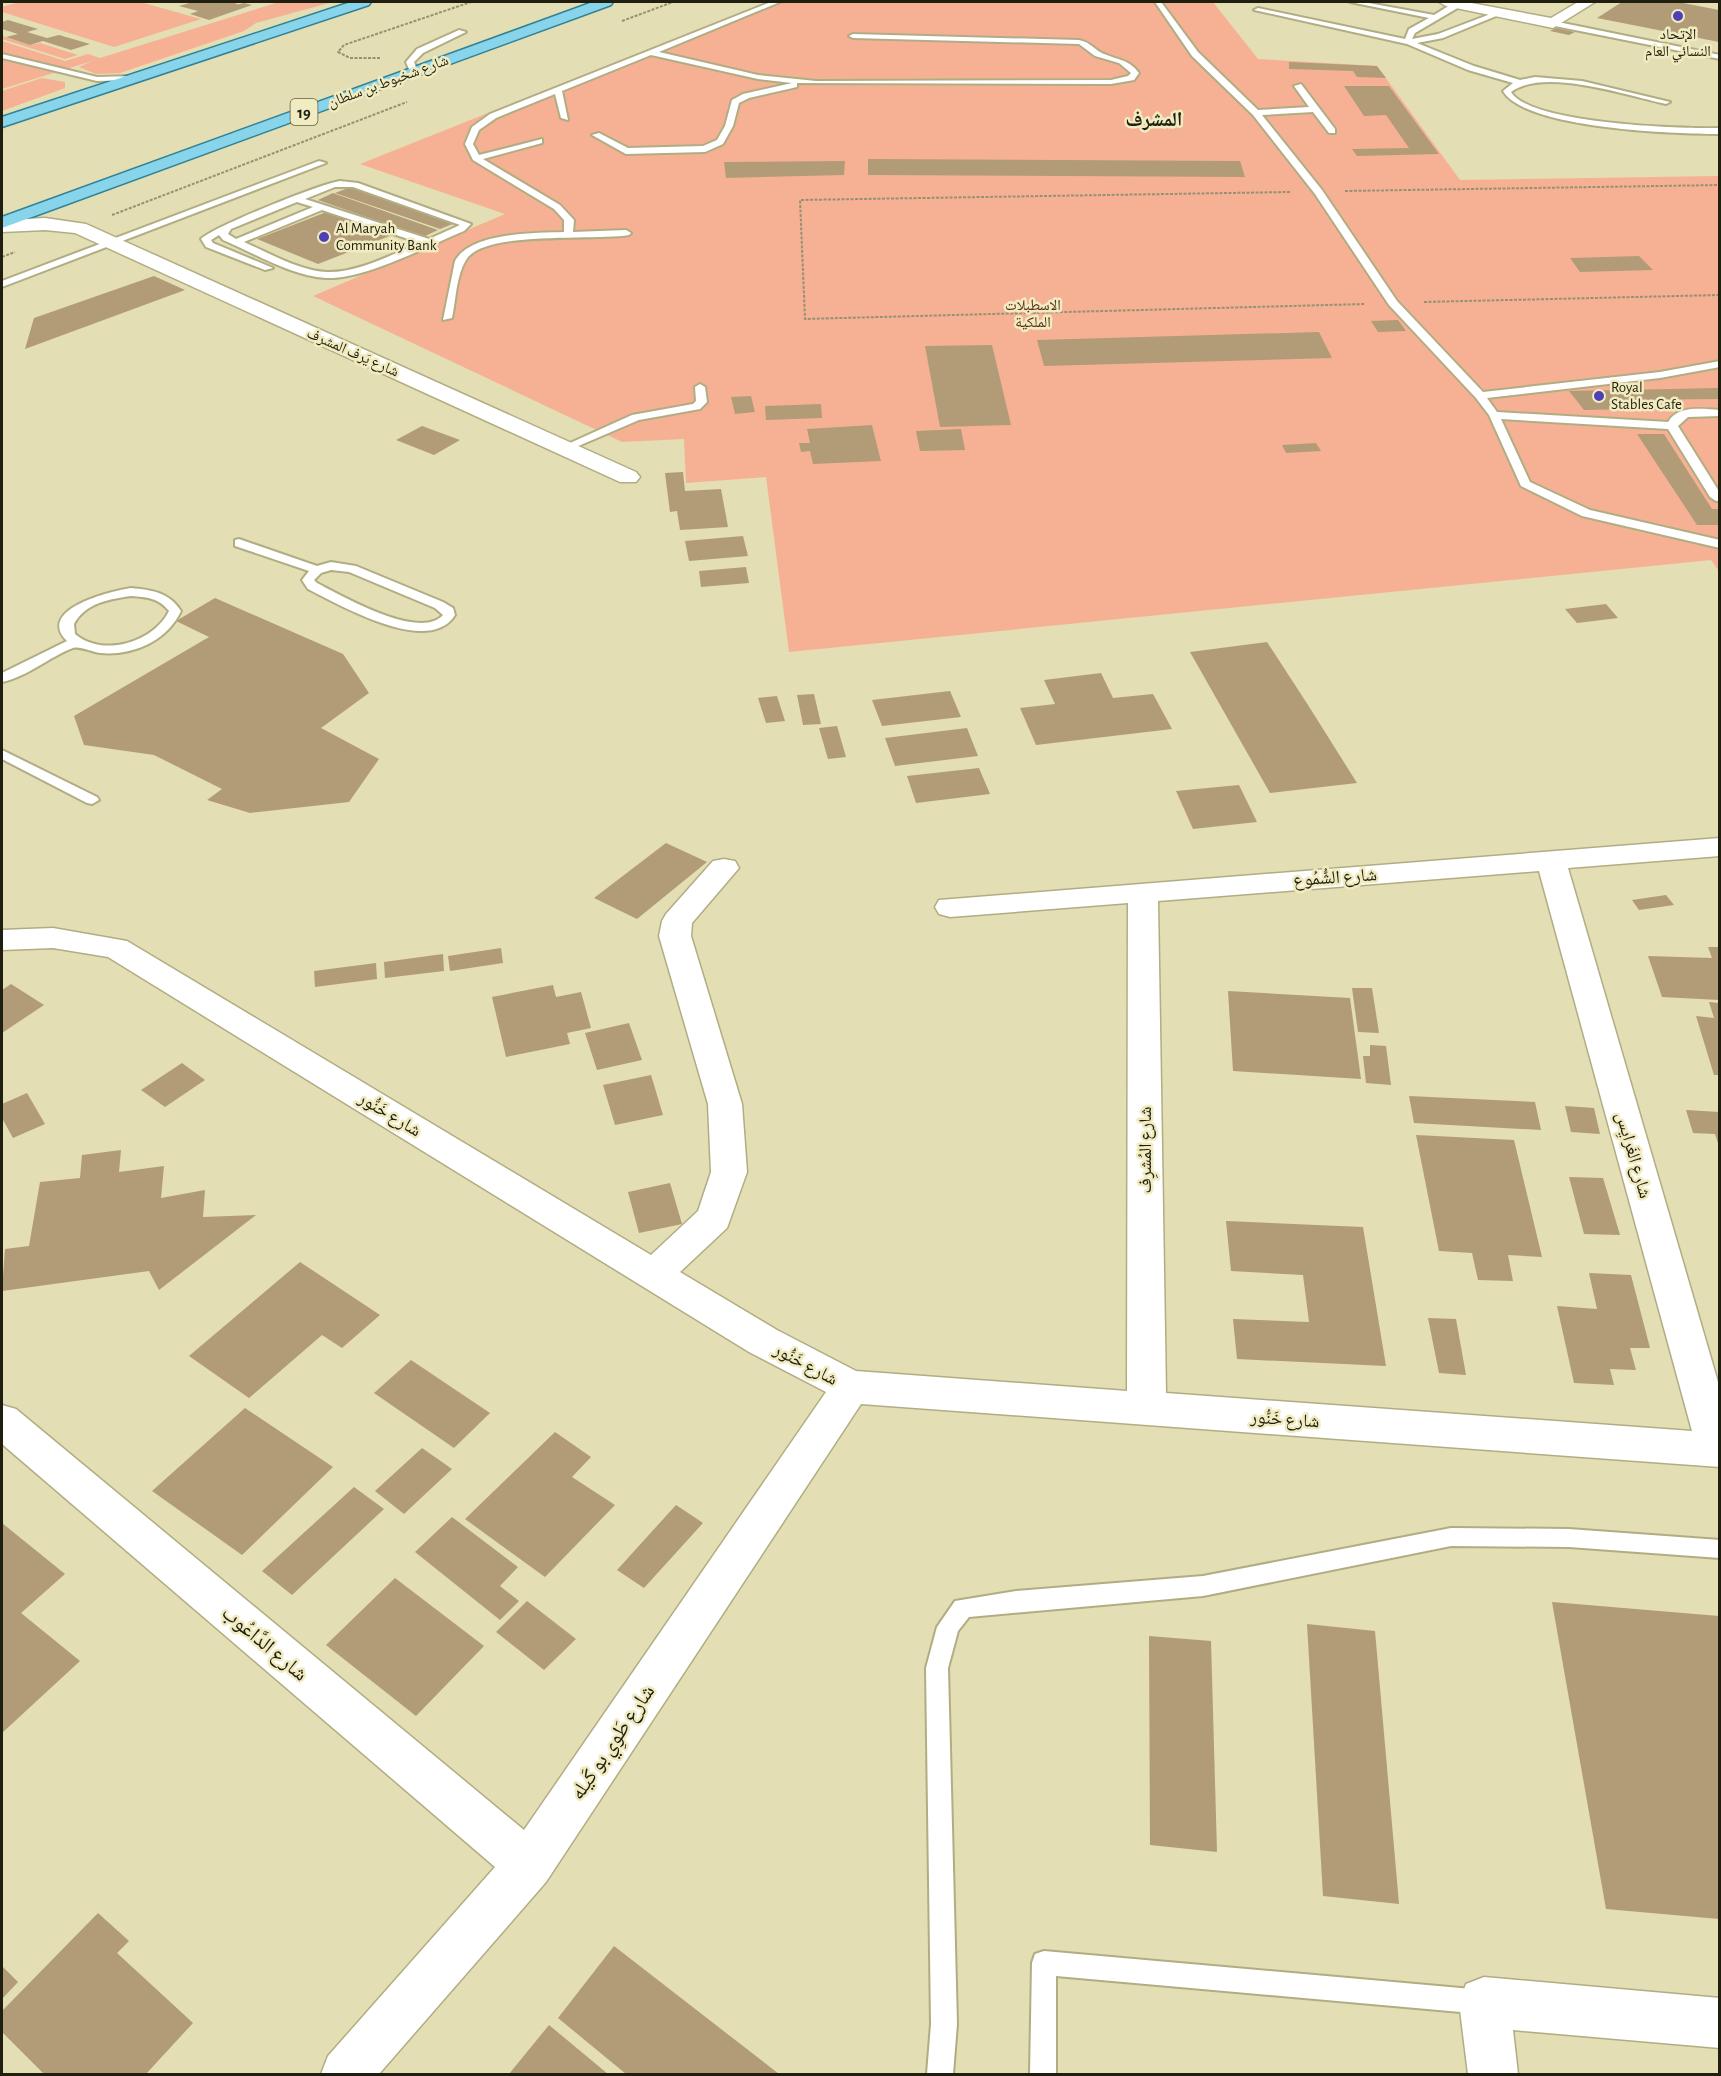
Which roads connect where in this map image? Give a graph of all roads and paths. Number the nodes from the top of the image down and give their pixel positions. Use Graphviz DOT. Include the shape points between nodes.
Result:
graph roads {
  1 [pos="364,2"];
  2 [pos="606,2"];
  3 [pos="673,2"];
  4 [pos="776,2"];
  5 [pos="1158,2"];
  6 [pos="1354,2"];
  7 [pos="1588,2"];
  8 [pos="1452,3"];
  9 [pos="1258,10"];
  10 [pos="1498,12"];
  11 [pos="1435,17"];
  12 [pos="617,23"];
  13 [pos="1553,23"];
  14 [pos="462,32"];
  15 [pos="853,36"];
  16 [pos="1646,41"];
  17 [pos="1409,42"];
  18 [pos="1719,48"];
  19 [pos="653,53"];
  20 [pos="1719,57"];
  21 [pos="3,58"];
  22 [pos="39,66"];
  23 [pos="414,72"];
  24 [pos="133,78"];
  25 [pos="799,82"];
  26 [pos="1518,82"];
  27 [pos="1298,86"];
  28 [pos="558,90"];
  29 [pos="89,94"];
  30 [pos="415,100"];
  31 [pos="1666,102"];
  32 [pos="1315,109"];
  33 [pos="1256,113"];
  34 [pos="565,118"];
  35 [pos="2,122"];
  36 [pos="1332,131"];
  37 [pos="1719,131"];
  38 [pos="596,135"];
  39 [pos="539,141"];
  40 [pos="476,158"];
  41 [pos="322,163"];
  42 [pos="1719,184"];
  43 [pos="1319,192"];
  44 [pos="80,194"];
  45 [pos="297,199"];
  46 [pos="235,206"];
  47 [pos="321,207"];
  48 [pos="272,210"];
  49 [pos="245,221"];
  50 [pos="2,224"];
  51 [pos="79,228"];
  52 [pos="227,228"];
  53 [pos="626,233"];
  54 [pos="568,236"];
  55 [pos="236,242"];
  56 [pos="428,242"];
  57 [pos="111,243"];
  58 [pos="2,257"];
  59 [pos="268,268"];
  60 [pos="2,284"];
  61 [pos="1719,295"];
  62 [pos="1393,303"];
  63 [pos="447,318"];
  64 [pos="1719,364"];
  65 [pos="700,387"];
  66 [pos="1480,396"];
  67 [pos="1719,413"];
  68 [pos="1494,415"];
  69 [pos="1672,426"];
  70 [pos="565,448"];
  71 [pos="628,477"];
  72 [pos="1716,497"];
  73 [pos="239,543"];
  74 [pos="1719,544"];
  75 [pos="316,570"];
  76 [pos="76,642"];
  77 [pos="2,678"];
  78 [pos="2,754"];
  79 [pos="92,800"];
  80 [pos="1719,847"];
  81 [pos="1551,861"];
  82 [pos="724,868"];
  83 [pos="1143,892"];
  84 [pos="950,907"];
  85 [pos="2,940"];
  86 [pos="655,1273"];
  87 [pos="851,1388"];
  88 [pos="1147,1409"];
  89 [pos="2,1421"];
  90 [pos="1718,1450"];
  91 [pos="1719,1549"];
  92 [pos="529,1865"];
  93 [pos="1484,2002"];
  94 [pos="1719,2023"];
  95 [pos="346,2074"];
  96 [pos="940,2074"];
  97 [pos="1043,2074"];
  98 [pos="1493,2074"];
  1 -- 24 [label="main road"];
  2 -- 23 [label="main road, شارع شخبوط بن سلطان / 19"];
  3 -- 12 [label="path"];
  4 -- 19 [label="lane"];
  5 -- 33 [label="lane" via="1195,54"];
  6 -- 11 [label="lane"];
  7 -- 13 [label="street"];
  8 -- 10 [label="street"];
  8 -- 11 [label="lane"];
  9 -- 17 [label="lane"];
  10 -- 13 [label="street"];
  10 -- 17 [label="lane" via="1440,36"];
  11 -- 17 [label="lane" via="1409,33"];
  13 -- 16 [label="lane"];
  14 -- 23 [label="lane" via="420,51 410,62"];
  15 -- 25 [label="lane" via="1079,42 1098,54 1126,63 1135,73 1119,81"];
  16 -- 18 [label="lane"];
  16 -- 20 [label="lane"];
  17 -- 26 [label="lane"];
  19 -- 25 [label="lane"];
  19 -- 28 [label="lane"];
  21 -- 22 [label="lane"];
  22 -- 24 [label="lane" via="97,79"];
  22 -- 29 [label="lane" via="48,74 84,83"];
  23 -- 44 [label="main road, شارع شخبوط بن سلطان / 19"];
  24 -- 29 [label="main road"];
  25 -- 38 [label="lane" via="735,102 720,142 705,149 626,151"];
  26 -- 31 [label="lane" via="1564,80"];
  26 -- 37 [label="lane" via="1509,88 1508,95 1533,108 1635,131"];
  27 -- 32 [label="lane"];
  28 -- 34 [label="lane"];
  28 -- 40 [label="lane" via="483,123 470,136 469,144"];
  29 -- 35 [label="main road"];
  30 -- 51 [label="path"];
  32 -- 33 [label="lane"];
  32 -- 36 [label="lane"];
  33 -- 43 [label="lane"];
  39 -- 40 [label="lane"];
  40 -- 54 [label="lane" via="557,207 569,220"];
  41 -- 46 [label="lane"];
  42 -- 43 [label="path"];
  43 -- 62 [label="lane"];
  43 -- 62 [label="path" via="800,200 805,318"];
  44 -- 50 [label="main road, شارع شخبوط بن سلطان / 19"];
  44 -- 51 [label="street" via="72,208"];
  45 -- 47 [label="lane"];
  45 -- 48 [label="lane"];
  45 -- 56 [label="lane" via="332,184 350,184 466,224 461,230"];
  46 -- 48 [label="lane"];
  46 -- 49 [label="lane" via="246,215"];
  46 -- 57 [label="lane" via="216,205"];
  47 -- 55 [label="lane"];
  47 -- 56 [label="lane"];
  48 -- 49 [label="lane"];
  49 -- 52 [label="lane"];
  50 -- 51 [label="street, شارع يَرف المشرف"];
  51 -- 57 [label="street, شارع يَرف المشرف"];
  51 -- 58 [label="path"];
  52 -- 55 [label="lane" via="224,236"];
  52 -- 59 [label="lane" via="210,236 206,243"];
  53 -- 54 [label="lane"];
  54 -- 63 [label="lane" via="501,239 472,249 462,258"];
  55 -- 56 [label="lane" via="326,275 348,272"];
  57 -- 60 [label="lane"];
  57 -- 70 [label="street, شارع يَرف المشرف"];
  61 -- 62 [label="path"];
  62 -- 66 [label="lane"];
  64 -- 66 [label="lane" via="1660,375"];
  65 -- 70 [label="lane" via="702,402 696,407 636,417"];
  66 -- 68 [label="lane"];
  67 -- 69 [label="lane" via="1678,416"];
  68 -- 69 [label="lane"];
  68 -- 74 [label="lane" via="1524,484 1586,513"];
  69 -- 72 [label="lane"];
  70 -- 71 [label="street, شارع يَرف المشرف"];
  73 -- 75 [label="lane"];
  75 -- 75 [label="lane" via="308,580 312,586 408,626 437,626 449,615 439,605 352,569 331,566"];
  76 -- 76 [label="lane" via="107,649 135,645 166,630 175,611 171,603 148,593 131,592 95,600 71,615 66,625"];
  76 -- 77 [label="lane"];
  78 -- 79 [label="lane"];
  80 -- 81 [label="street, شارع الشُّمُوع"];
  81 -- 83 [label="street, شارع الشُّمُوع"];
  81 -- 90 [label="street, شارع الغَرايِس"];
  82 -- 86 [label="street" via="677,921 675,936 725,1104 729,1172 714,1218"];
  83 -- 84 [label="street, شارع الشُّمُوع"];
  83 -- 88 [label="street, شارع المُشرِف"];
  85 -- 86 [label="street, شارع خَنُّور" via="53,938 116,948"];
  86 -- 87 [label="street, شارع خَنُّور" via="763,1341"];
  87 -- 88 [label="street, شارع خَنُّور"];
  87 -- 92 [label="street, شارع طَوِي بو كَيله"];
  88 -- 90 [label="street, شارع خَنُّور"];
  89 -- 92 [label="street, شارع الدَّاعُوب"];
  91 -- 96 [label="lane" via="1569,1538 1451,1537 1203,1586 1016,1600 963,1608 948,1627 937,1668 945,2025"];
  92 -- 95 [label="street, شارع طَوِي بو كَيله"];
  93 -- 94 [label="street"];
  93 -- 97 [label="lane" via="1044,1963"];
  93 -- 98 [label="street"];
}
